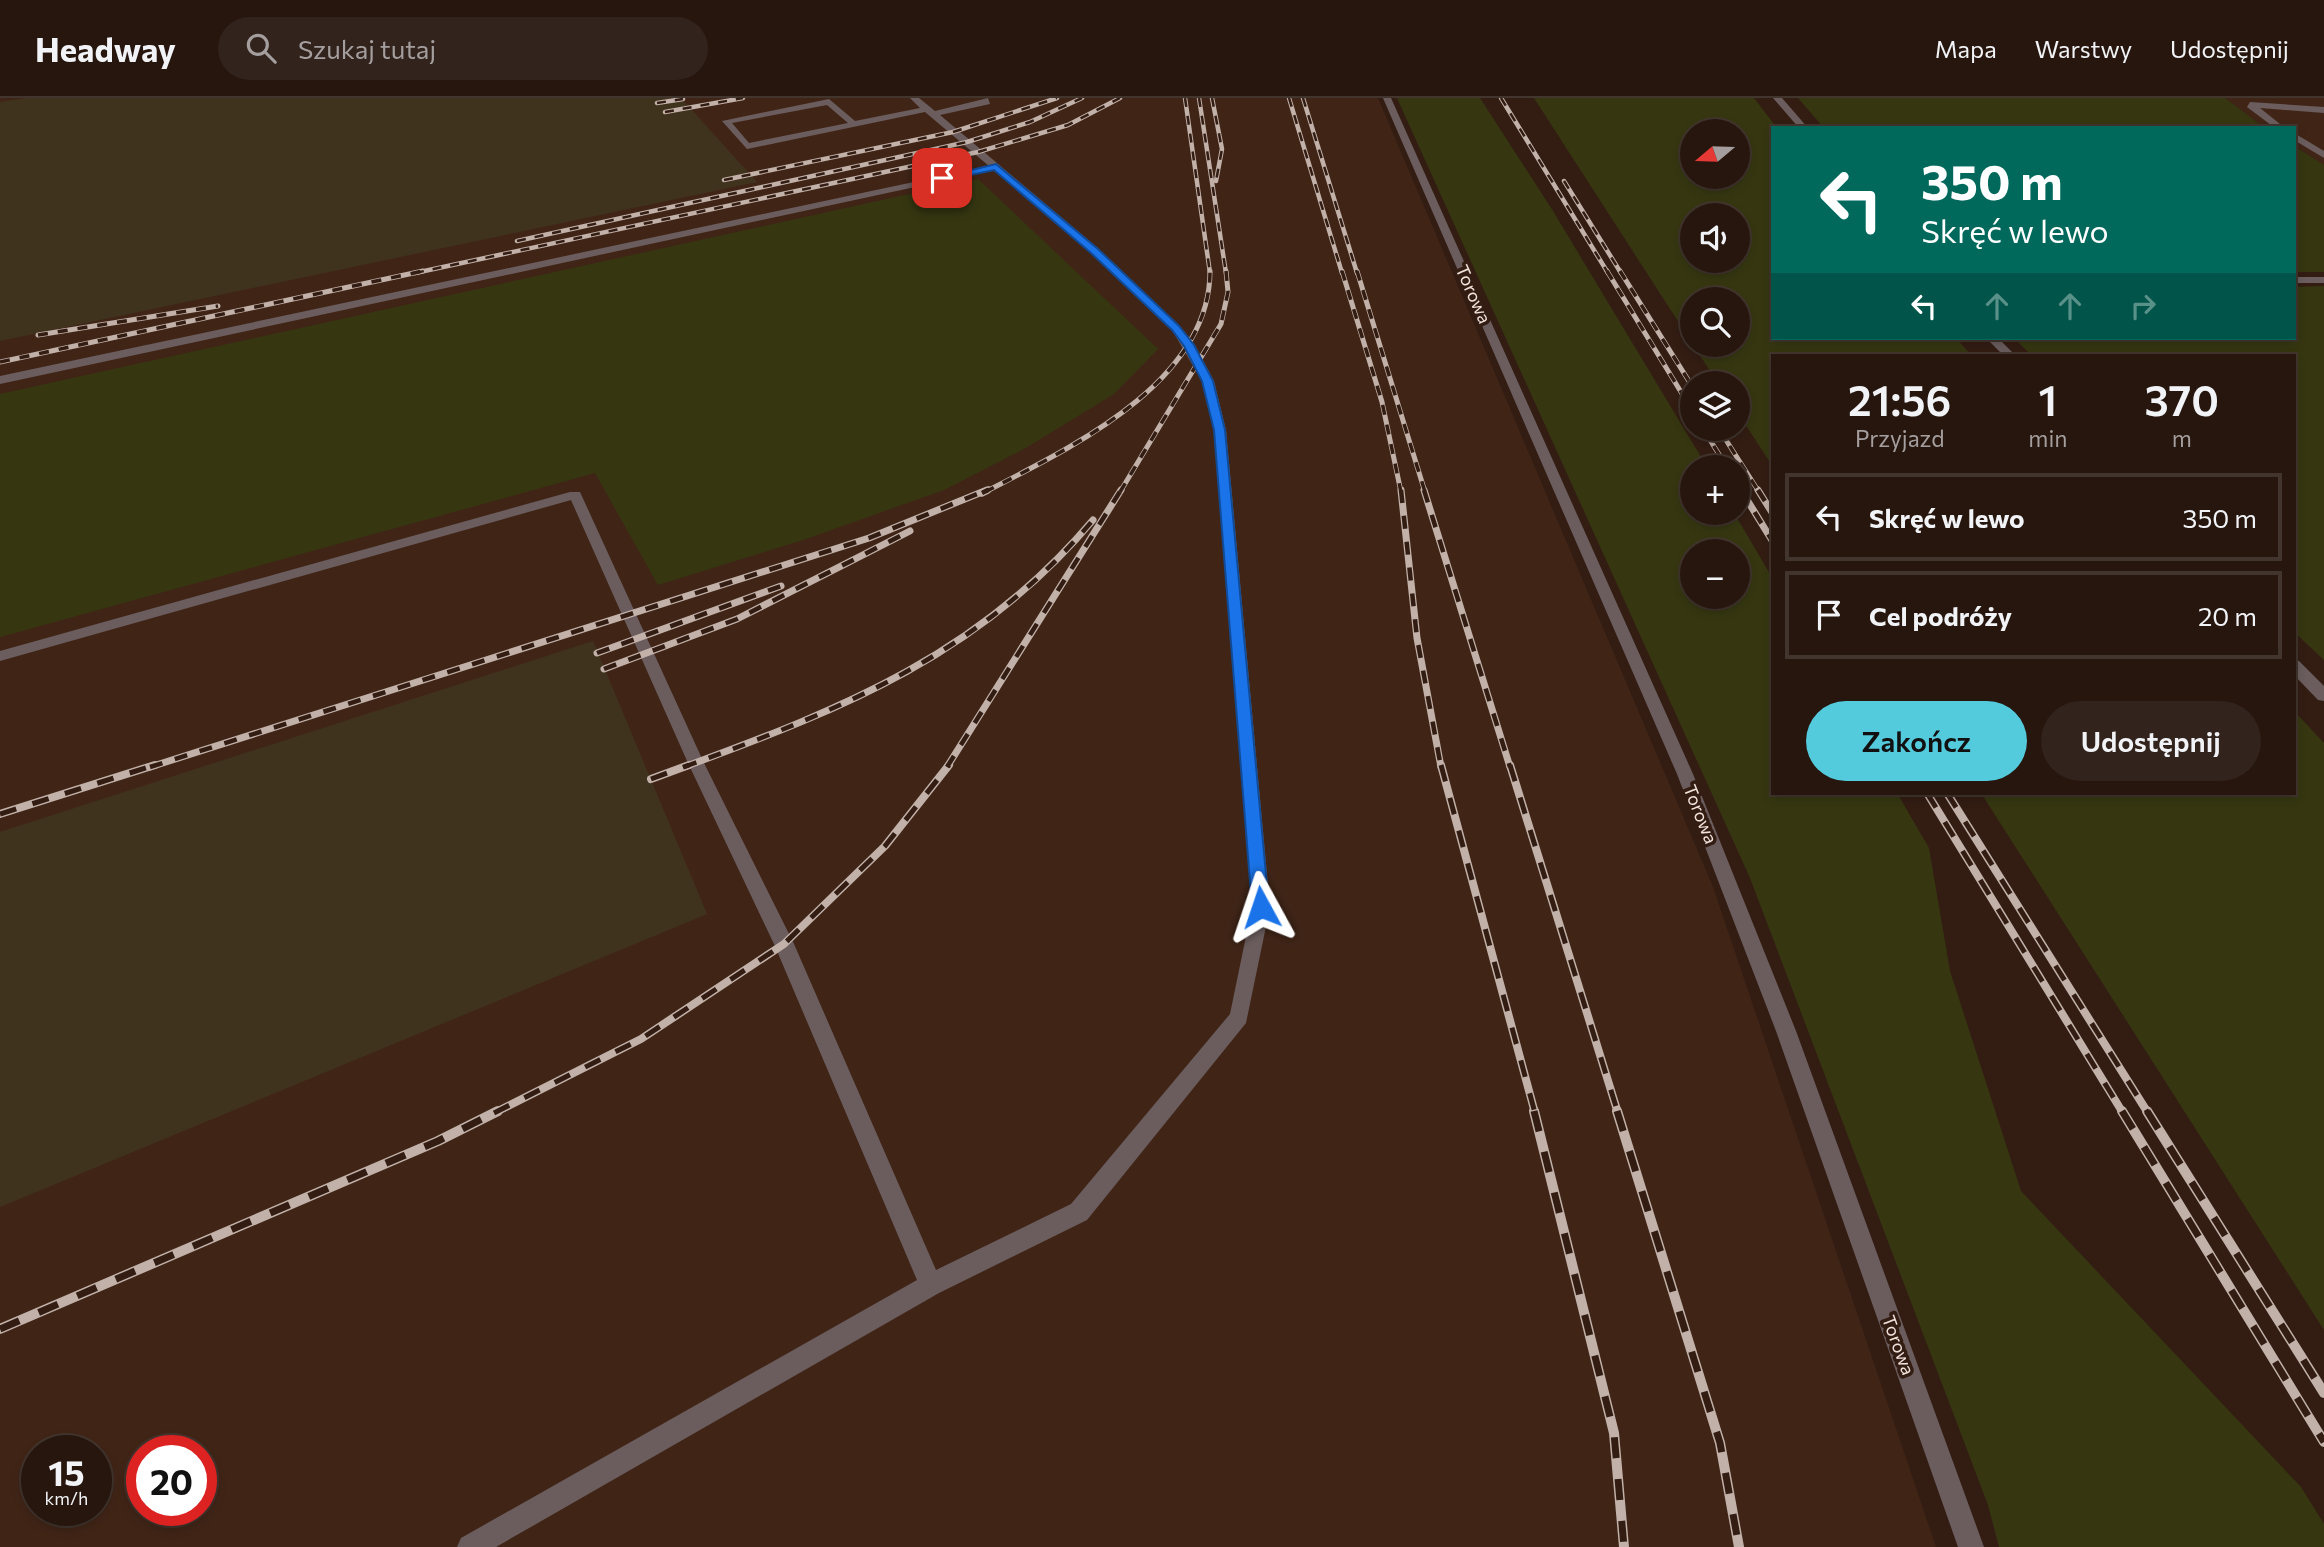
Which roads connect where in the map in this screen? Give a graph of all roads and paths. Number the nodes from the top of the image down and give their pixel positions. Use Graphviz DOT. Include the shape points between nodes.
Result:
graph roads {
  1 [pos="983,98"];
  2 [pos="1387,98"];
  3 [pos="1777,98"];
  4 [pos="2241,98"];
  5 [pos="2250,105"];
  6 [pos="925,107"];
  7 [pos="2324,110"];
  8 [pos="851,121"];
  9 [pos="1802,126"];
  10 [pos="2278,126"];
  11 [pos="2296,137"];
  12 [pos="2324,155"];
  13 [pos="996,167"];
  14 [pos="2296,280"];
  15 [pos="2324,281"];
  16 [pos="1994,340"];
  17 [pos="2008,354"];
  18 [pos="0,380"];
  19 [pos="0,656"];
  20 [pos="2296,667"];
  21 [pos="2324,696"];
  22 [pos="931,1285"];
  23 [pos="470,1547"];
  24 [pos="1971,1547"];
  1 -- 6 [label="street" via="987,102"];
  2 -- 24 [label="street, Torowa" via="1685,774 1786,1031"];
  3 -- 9 [label="street"];
  4 -- 5 [label="street"];
  5 -- 7 [label="street"];
  5 -- 10 [label="street"];
  6 -- 8 [label="street" via="747,146 726,121 828,102"];
  6 -- 13 [label="street"];
  11 -- 12 [label="street"];
  13 -- 18 [label="street"];
  13 -- 22 [label="street" via="1095,251 1175,328 1208,381 1220,430 1261,907 1239,1017 1079,1212"];
  14 -- 15 [label="street"];
  16 -- 17 [label="street"];
  19 -- 22 [label="street" via="575,495 695,763 784,944"];
  20 -- 21 [label="street"];
  22 -- 23 [label="street"];
}
